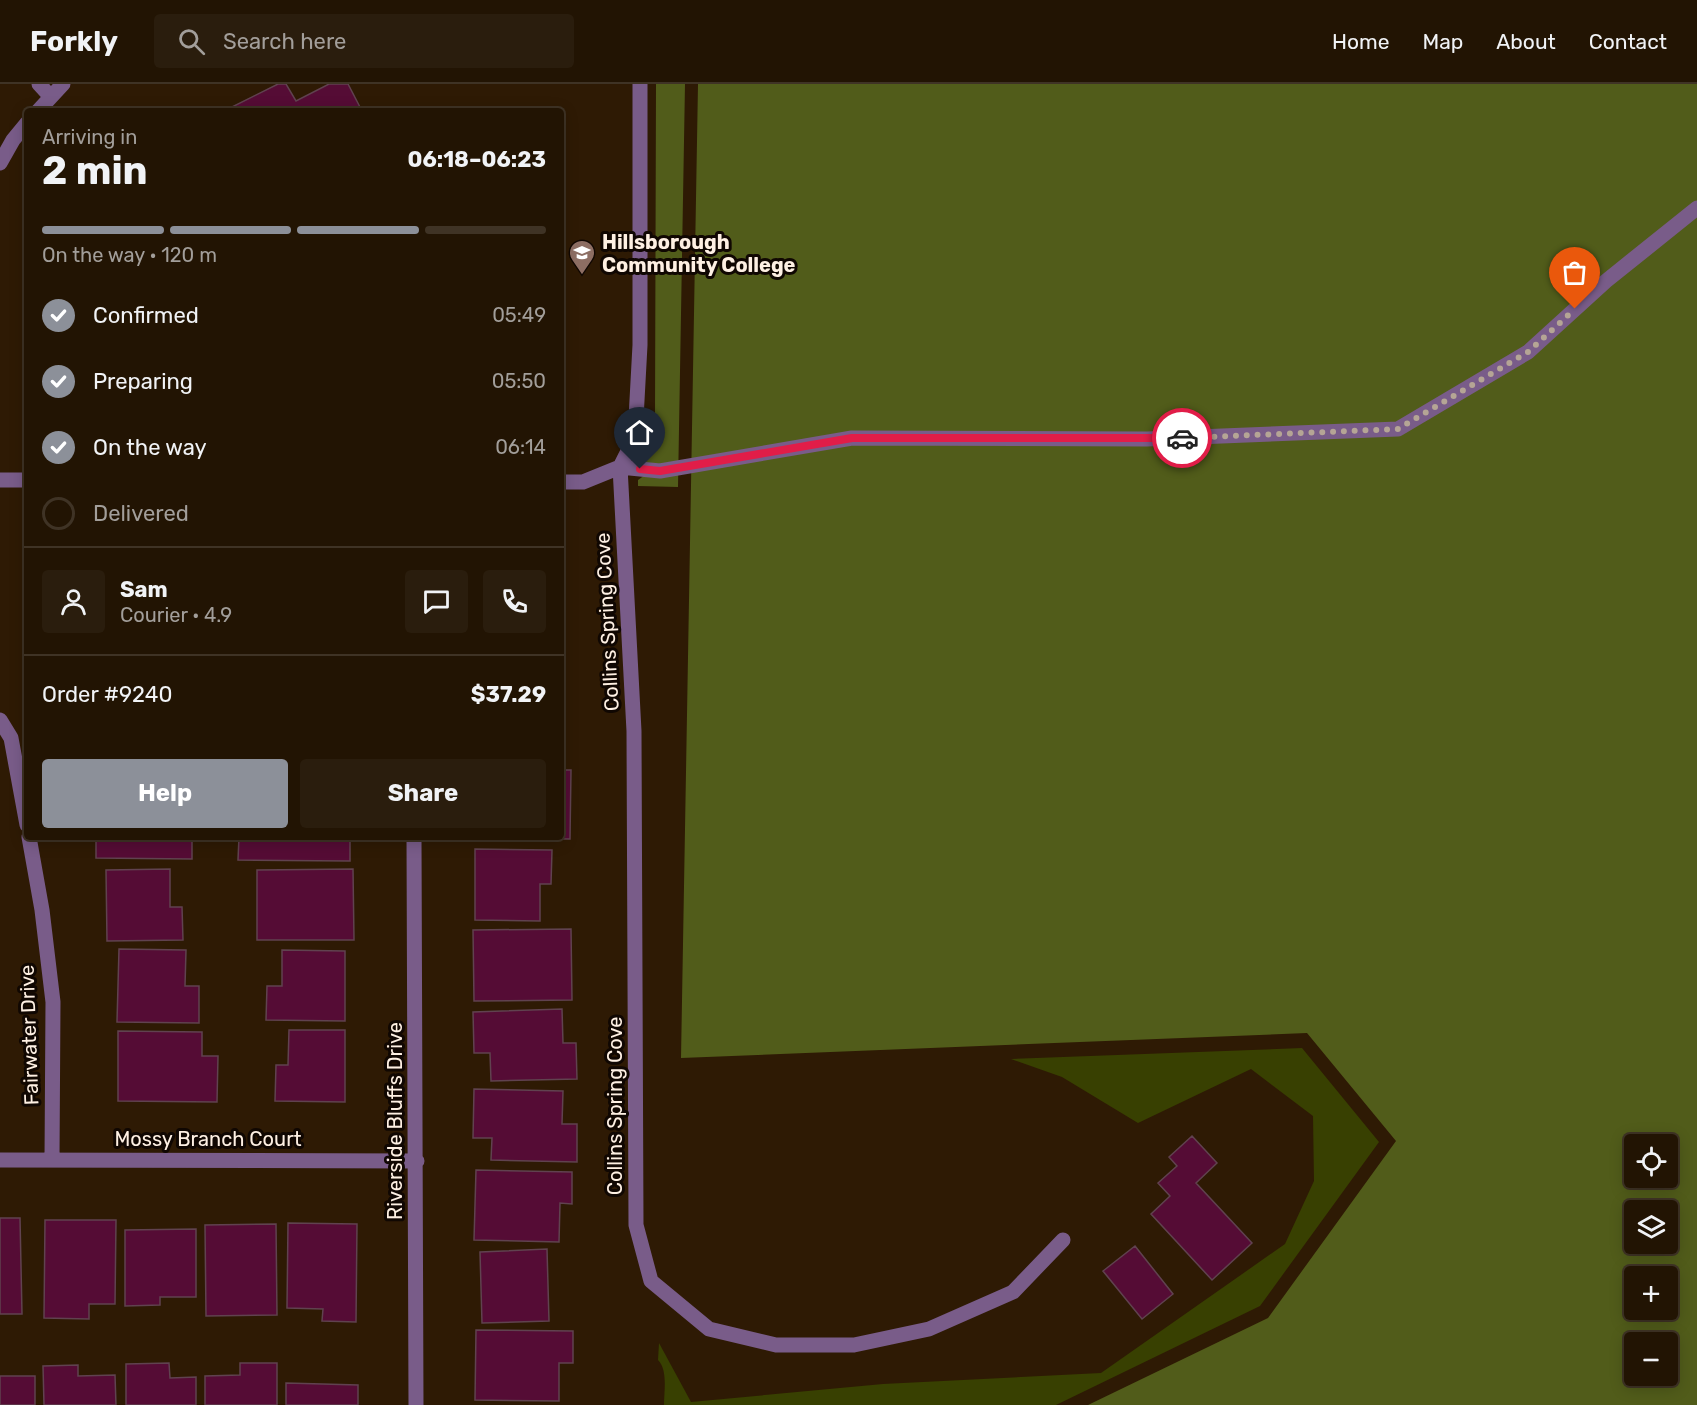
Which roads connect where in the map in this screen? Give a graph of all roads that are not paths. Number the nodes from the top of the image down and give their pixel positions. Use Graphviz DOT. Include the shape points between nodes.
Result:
graph roads {
  1 [pos="39,84"];
  2 [pos="63,84"];
  3 [pos="640,84"];
  4 [pos="50,96"];
  5 [pos="40,108"];
  6 [pos="24,127"];
  7 [pos="0,163"];
  8 [pos="1697,208"];
  9 [pos="620,467"];
  10 [pos="0,480"];
  11 [pos="24,480"];
  12 [pos="564,482"];
  13 [pos="0,720"];
  14 [pos="19,738"];
  15 [pos="24,792"];
  16 [pos="30,840"];
  17 [pos="414,840"];
  18 [pos="0,1160"];
  19 [pos="52,1160"];
  20 [pos="417,1161"];
  21 [pos="1063,1240"];
  22 [pos="416,1405"];
  1 -- 4 [label="street"];
  2 -- 4 [label="street"];
  3 -- 9 [label="street" via="639,400 635,437"];
  4 -- 5 [label="street"];
  6 -- 7 [label="street"];
  8 -- 9 [label="street" via="1606,281 1528,352 1398,429 1147,439 852,438 660,471"];
  9 -- 12 [label="street" via="583,482"];
  9 -- 21 [label="street, Collins Spring Cove" via="634,731 636,1225 651,1281 709,1329 776,1344 854,1346 929,1329 1013,1292"];
  10 -- 11 [label="street"];
  13 -- 14 [label="street"];
  14 -- 15 [label="street"];
  16 -- 19 [label="street, Fairwater Drive" via="53,1002"];
  17 -- 20 [label="street, Riverside Bluffs Drive"];
  18 -- 19 [label="street, Mossy Branch Court"];
  19 -- 20 [label="street, Mossy Branch Court"];
  20 -- 22 [label="street, Riverside Bluffs Drive"];
}
